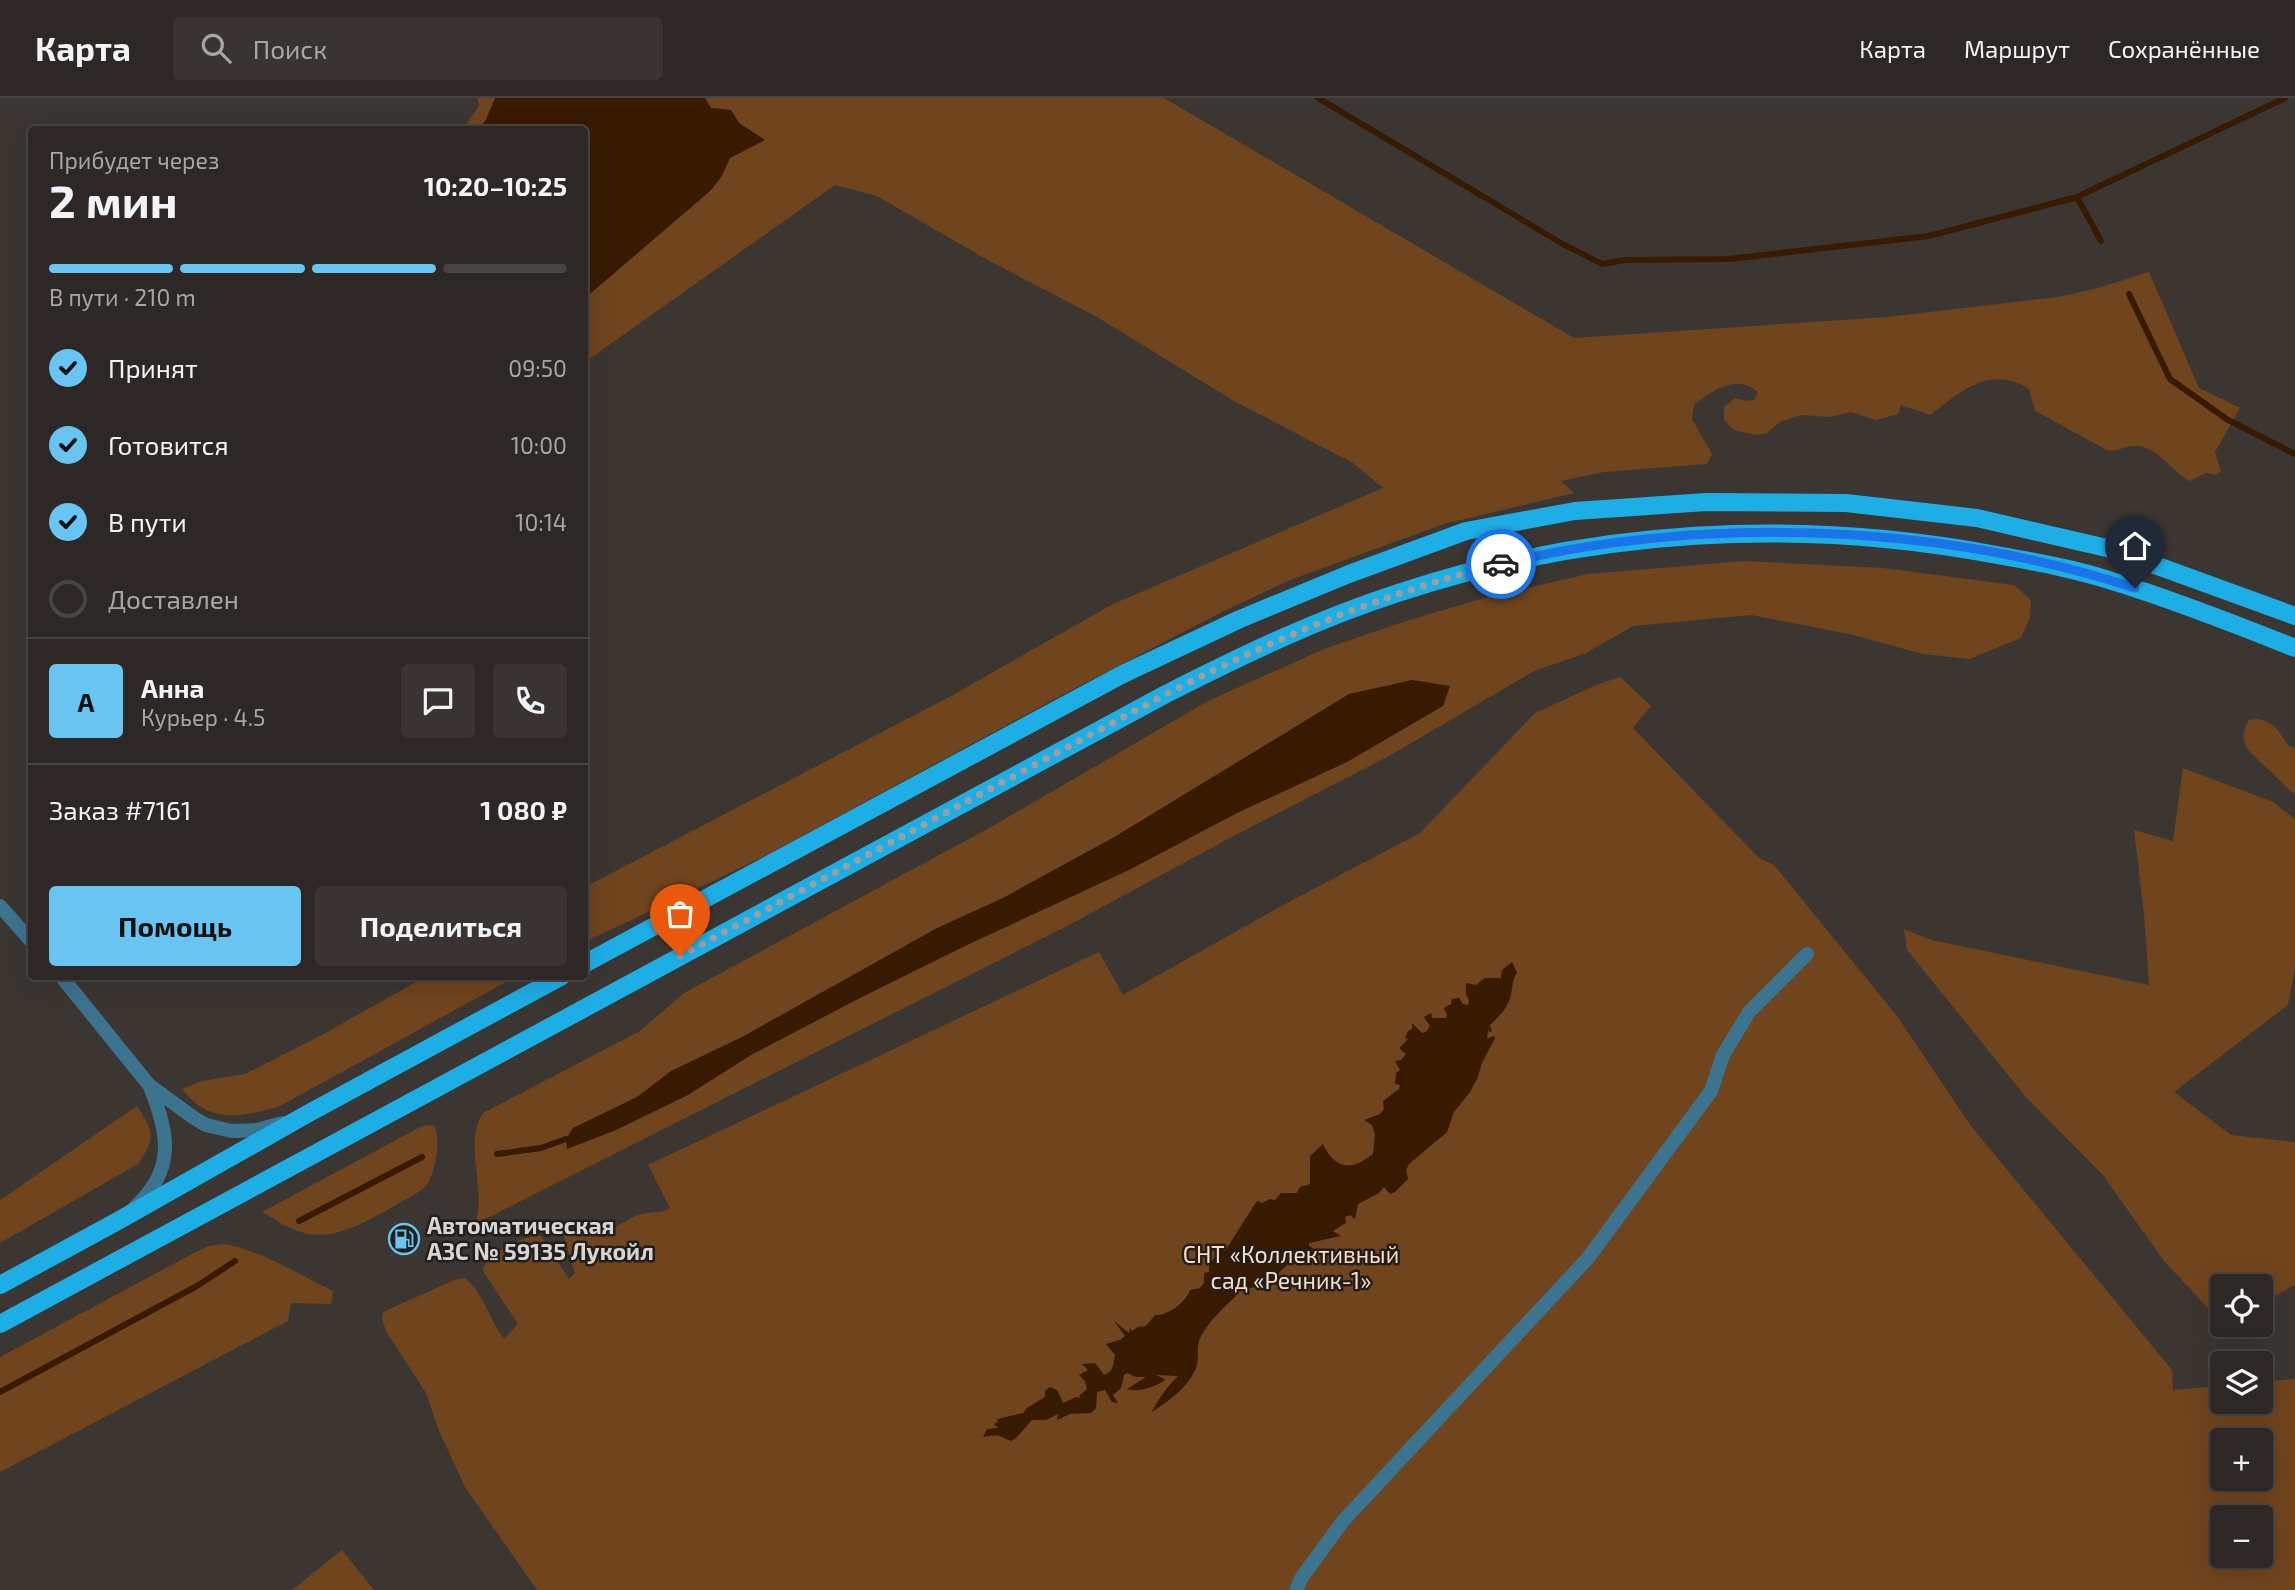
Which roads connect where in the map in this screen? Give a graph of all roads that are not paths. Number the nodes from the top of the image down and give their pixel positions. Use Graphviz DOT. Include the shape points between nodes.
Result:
graph roads {
  1 [pos="2295,616"];
  2 [pos="2295,648"];
  3 [pos="0,906"];
  4 [pos="28,938"];
  5 [pos="1807,954"];
  6 [pos="588,962"];
  7 [pos="64,980"];
  8 [pos="555,980"];
  9 [pos="149,1085"];
  10 [pos="309,1113"];
  11 [pos="116,1222"];
  12 [pos="0,1284"];
  13 [pos="0,1324"];
  14 [pos="1296,1590"];
  1 -- 6 [label="main road" via="2112,549 1977,518 1846,503 1706,502 1588,510 1466,531 1240,619 1123,674"];
  2 -- 13 [label="main road" via="2110,580 1942,544 1867,536 1787,532 1640,541 1534,556 1398,593 1321,621 1166,694"];
  3 -- 4 [label="street"];
  5 -- 14 [label="street" via="1749,1012 1723,1055 1711,1091 1588,1258 1343,1521"];
  7 -- 9 [label="street"];
  8 -- 10 [label="main road"];
  9 -- 10 [label="street" via="194,1118 218,1128 257,1130"];
  9 -- 11 [label="street" via="164,1126 165,1160 147,1195"];
  10 -- 11 [label="main road"];
  11 -- 12 [label="main road"];
}
